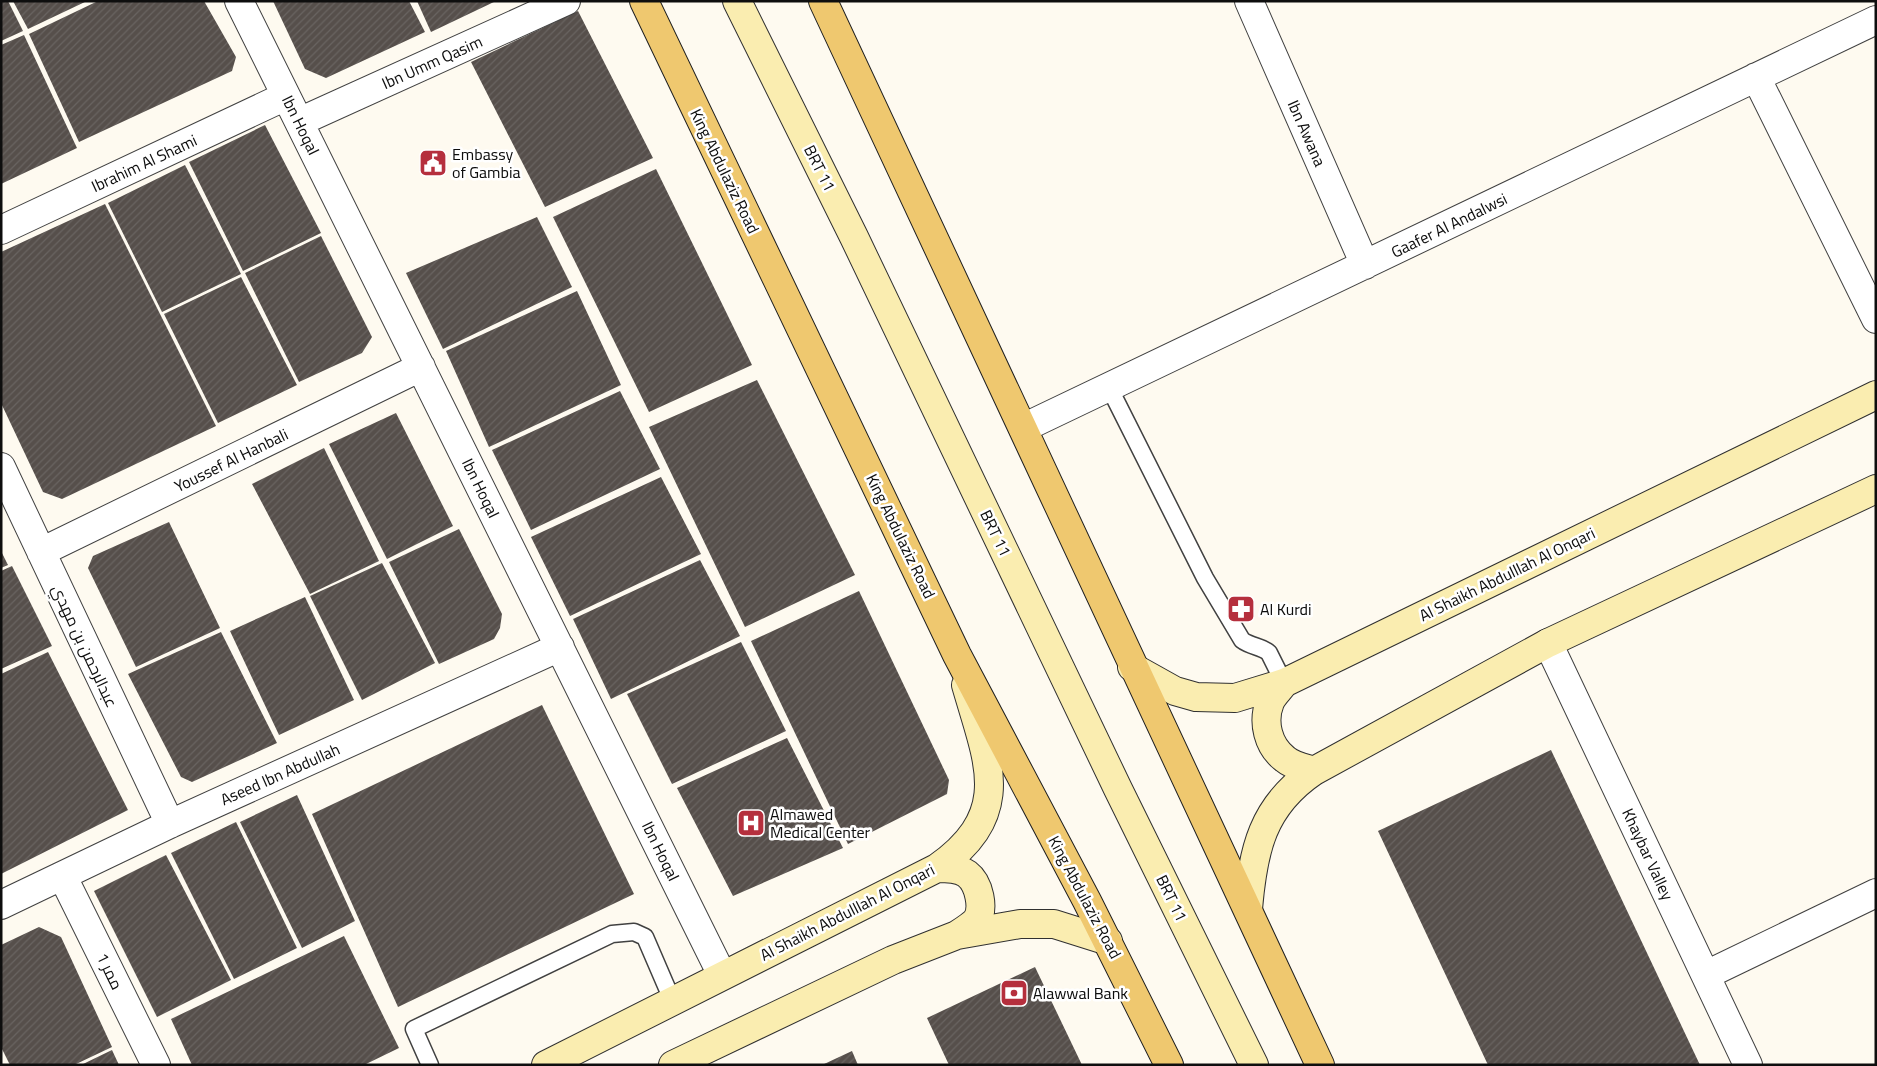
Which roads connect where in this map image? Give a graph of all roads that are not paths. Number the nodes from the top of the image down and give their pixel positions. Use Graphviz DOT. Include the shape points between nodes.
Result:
graph roads {
  1 [pos="239,1"];
  2 [pos="566,1"];
  3 [pos="644,1"];
  4 [pos="737,1"];
  5 [pos="823,1"];
  6 [pos="1248,1"];
  7 [pos="1876,20"];
  8 [pos="1756,78"];
  9 [pos="286,96"];
  10 [pos="299,122"];
  11 [pos="1,230"];
  12 [pos="1365,265"];
  13 [pos="1876,319"];
  14 [pos="421,367"];
  15 [pos="1109,388"];
  16 [pos="1876,395"];
  17 [pos="1023,428"];
  18 [pos="1,467"];
  19 [pos="1876,489"];
  20 [pos="41,552"];
  21 [pos="1548,643"];
  22 [pos="560,647"];
  23 [pos="957,655"];
  24 [pos="1132,667"];
  25 [pos="1284,683"];
  26 [pos="1314,771"];
  27 [pos="170,824"];
  28 [pos="937,868"];
  29 [pos="63,877"];
  30 [pos="1876,893"];
  31 [pos="1,904"];
  32 [pos="1248,909"];
  33 [pos="957,935"];
  34 [pos="1108,941"];
  35 [pos="722,975"];
  36 [pos="1706,975"];
  37 [pos="673,1002"];
  38 [pos="156,1065"];
  39 [pos="430,1065"];
  40 [pos="546,1065"];
  41 [pos="674,1065"];
  42 [pos="1169,1065"];
  43 [pos="1254,1065"];
  44 [pos="1320,1065"];
  45 [pos="1748,1065"];
  1 -- 9 [label="street, Ibn Hoqal"];
  2 -- 10 [label="street, Ibn Umm Qasim"];
  3 -- 23 [label="main road, King Abdulaziz Road"];
  4 -- 43 [label="street, BRT 11"];
  5 -- 17 [label="main road"];
  6 -- 12 [label="street, Ibn Awana"];
  7 -- 8 [label="street, Gaafer Al Andalwsi"];
  8 -- 12 [label="street, Gaafer Al Andalwsi"];
  8 -- 13 [label="street"];
  9 -- 10 [label="street, Ibn Hoqal"];
  9 -- 11 [label="street, Ibrahim Al Shami"];
  10 -- 14 [label="street, Ibn Hoqal"];
  12 -- 15 [label="street, Gaafer Al Andalwsi"];
  14 -- 20 [label="street, Youssef Al Hanbali"];
  14 -- 22 [label="street, Ibn Hoqal"];
  15 -- 17 [label="street, Gaafer Al Andalwsi"];
  15 -- 25 [label="lane" via="1205,578 1237,633 1251,647 1265,649 1269,653"];
  16 -- 25 [label="street, Al Shaikh Abdulllah Al Onqari"];
  17 -- 24 [label="main road"];
  18 -- 20 [label="street, عبدالرحمن بن مهدي"];
  19 -- 21 [label="street"];
  20 -- 27 [label="street, عبدالرحمن بن مهدي"];
  21 -- 26 [label="street"];
  21 -- 36 [label="street, Khaybar Valley"];
  22 -- 27 [label="street, Aseed Ibn Abdullah"];
  22 -- 35 [label="street, Ibn Hoqal"];
  23 -- 28 [label="street, Al Shaikh Abdulllah Al Onqari" via="989,767 987,811 975,833 954,856"];
  23 -- 34 [label="main road, King Abdulaziz Road"];
  24 -- 25 [label="street, Al Shaikh Abdulllah Al Onqari" via="1175,691 1196,697 1236,698"];
  24 -- 32 [label="main road"];
  25 -- 26 [label="street" via="1271,700 1266,717 1268,734 1275,750 1286,761"];
  26 -- 32 [label="street" via="1294,785 1265,824 1251,866"];
  27 -- 29 [label="street, Aseed Ibn Abdullah"];
  28 -- 33 [label="street" via="953,868 967,874 974,883 980,903 976,921"];
  28 -- 35 [label="street, Al Shaikh Abdulllah Al Onqari"];
  29 -- 31 [label="street, Aseed Ibn Abdullah"];
  29 -- 38 [label="street, ممر 1"];
  30 -- 36 [label="street"];
  32 -- 44 [label="main road"];
  33 -- 34 [label="street" via="1020,924 1054,924"];
  33 -- 41 [label="street" via="893,960"];
  34 -- 42 [label="main road, King Abdulaziz Road"];
  35 -- 37 [label="street, Al Shaikh Abdulllah Al Onqari"];
  36 -- 45 [label="street, Khaybar Valley"];
  37 -- 39 [label="lane" via="645,937 624,931 612,934 414,1029"];
  37 -- 40 [label="street, Al Shaikh Abdulllah Al Onqari"];
}
